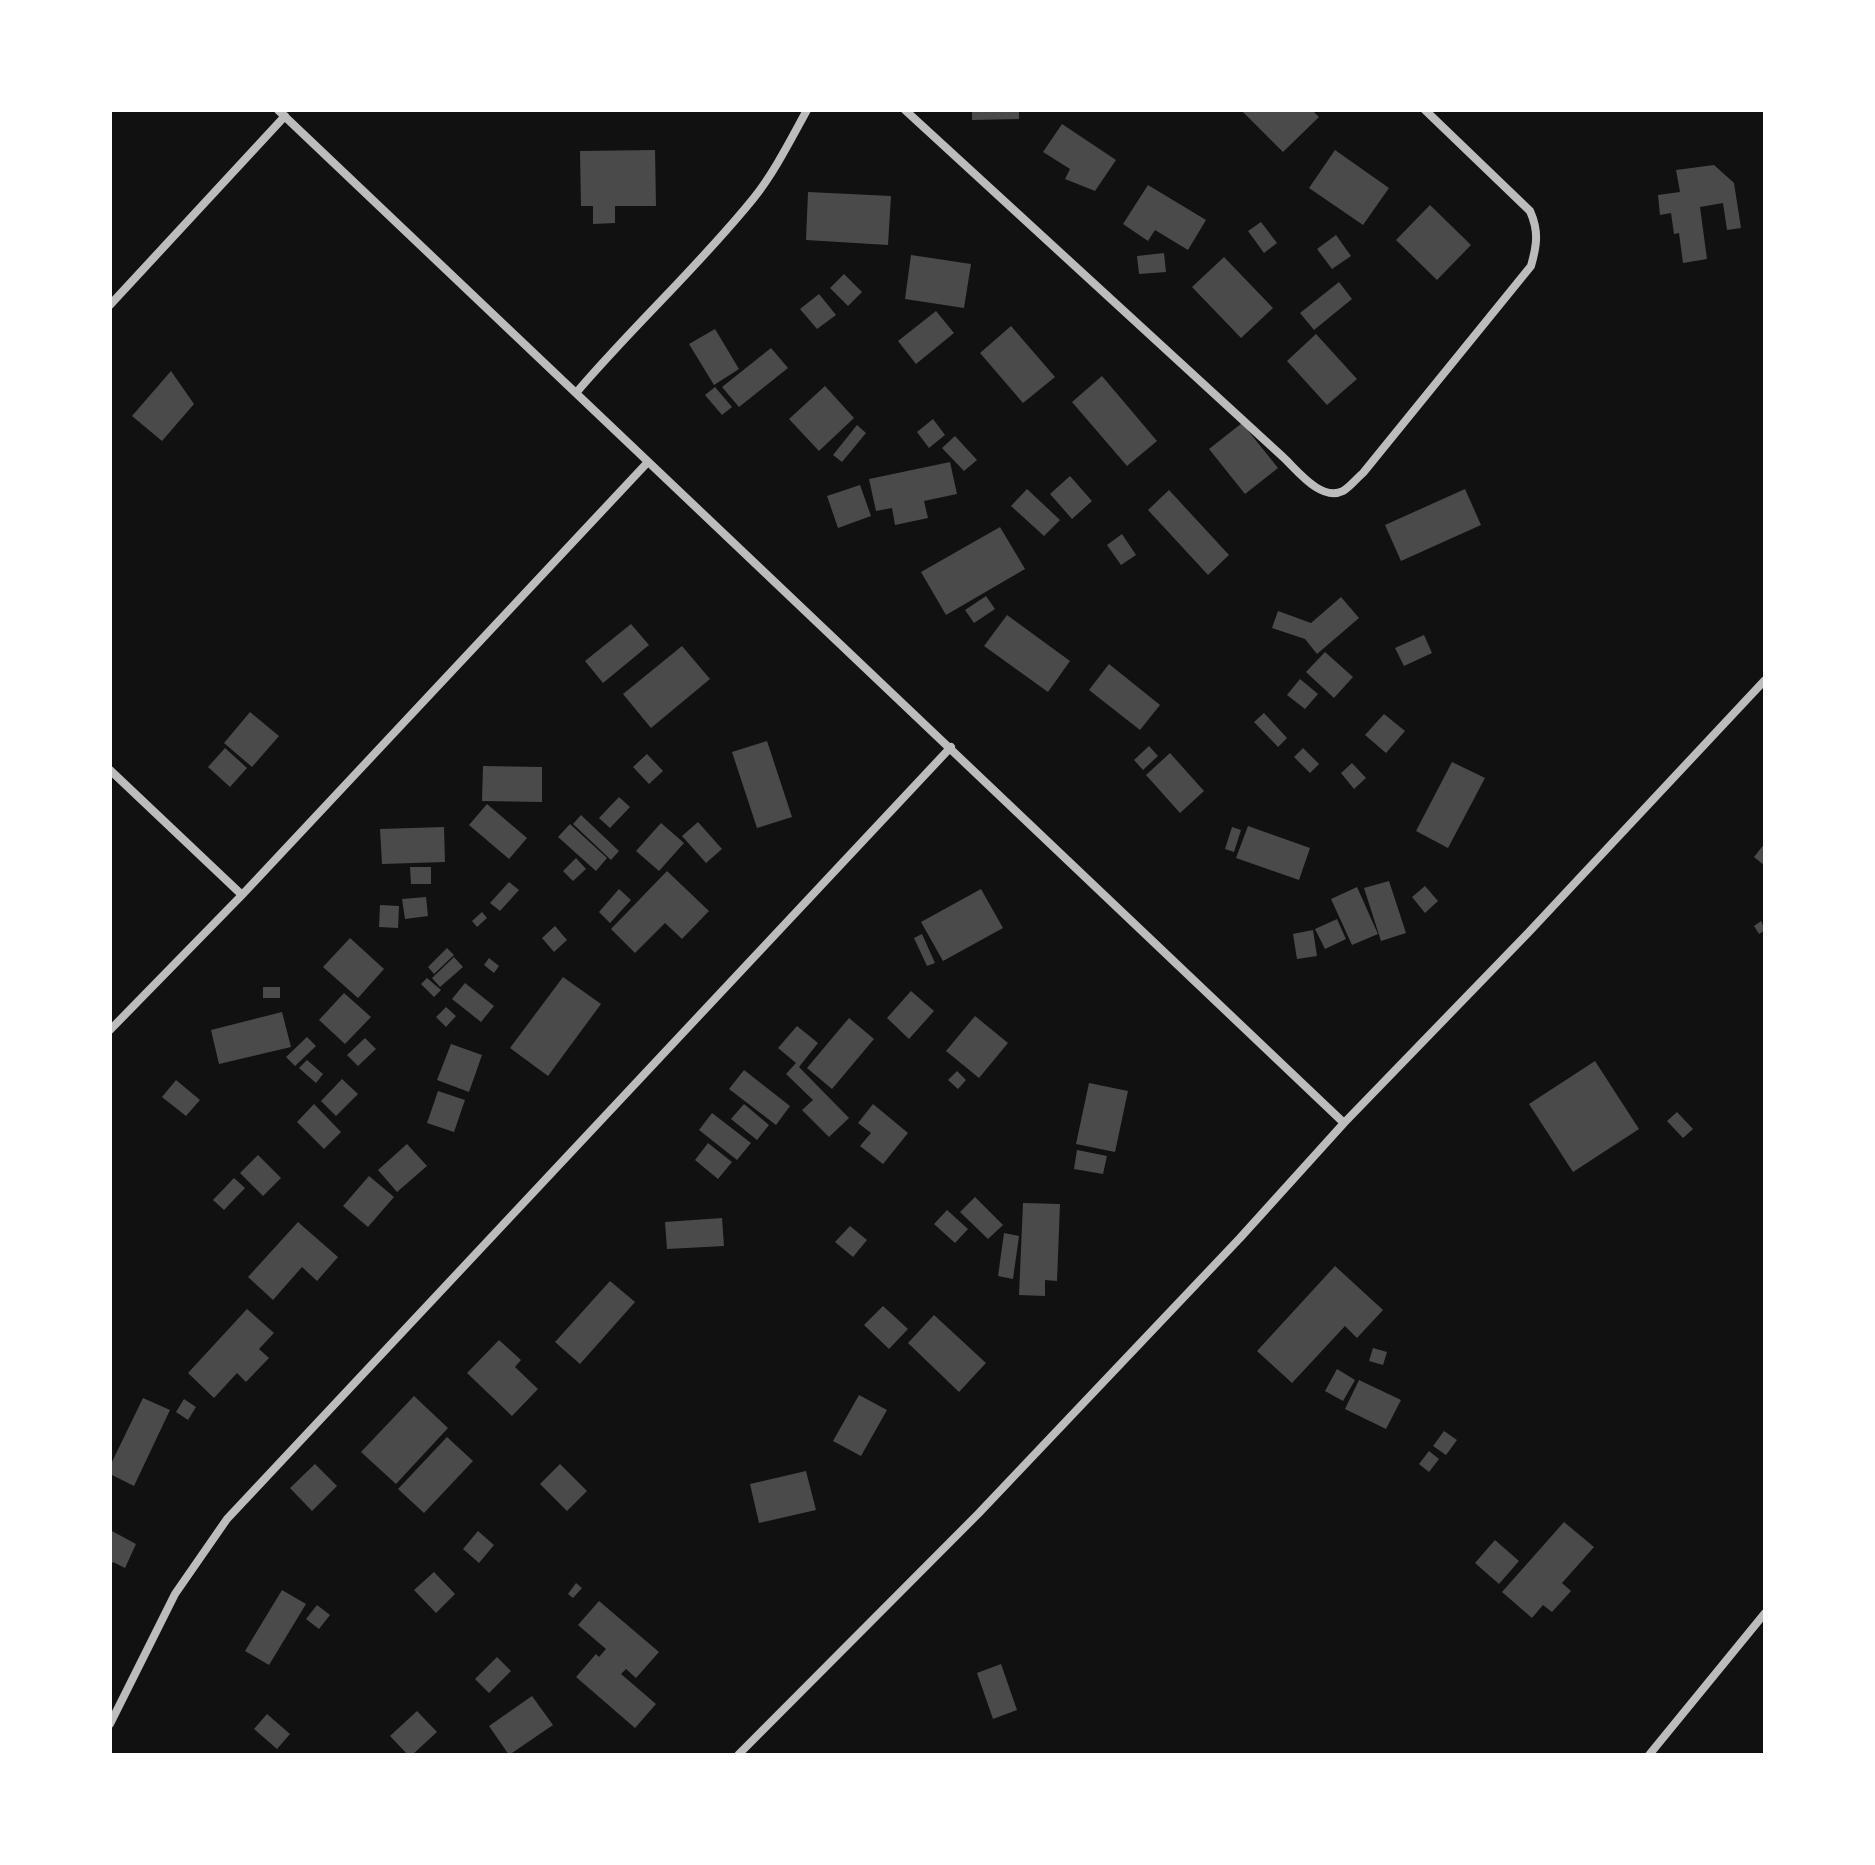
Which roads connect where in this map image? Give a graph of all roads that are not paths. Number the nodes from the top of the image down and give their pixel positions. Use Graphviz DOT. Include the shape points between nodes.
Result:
graph roads {
  1 [pos="807,110"];
  2 [pos="905,110"];
  3 [pos="1425,110"];
  4 [pos="281,113"];
  5 [pos="110,305"];
  6 [pos="576,393"];
  7 [pos="647,463"];
  8 [pos="1765,680"];
  9 [pos="951,747"];
  10 [pos="110,770"];
  11 [pos="242,895"];
  12 [pos="110,1030"];
  13 [pos="1344,1123"];
  14 [pos="1765,1613"];
  15 [pos="110,1724"];
  16 [pos="738,1755"];
  17 [pos="1649,1755"];
  1 -- 6 [label="street" via="755,196"];
  2 -- 3 [label="street" via="1327,493 1342,492 1363,473 1531,266 1538,243 1530,211"];
  4 -- 5 [label="street"];
  4 -- 6 [label="street"];
  6 -- 7 [label="street"];
  7 -- 9 [label="street"];
  7 -- 11 [label="street"];
  8 -- 13 [label="street"];
  9 -- 13 [label="street"];
  9 -- 15 [label="street" via="227,1519 175,1594"];
  10 -- 11 [label="street"];
  11 -- 12 [label="street"];
  13 -- 16 [label="street" via="978,1514"];
  14 -- 17 [label="street"];
}
